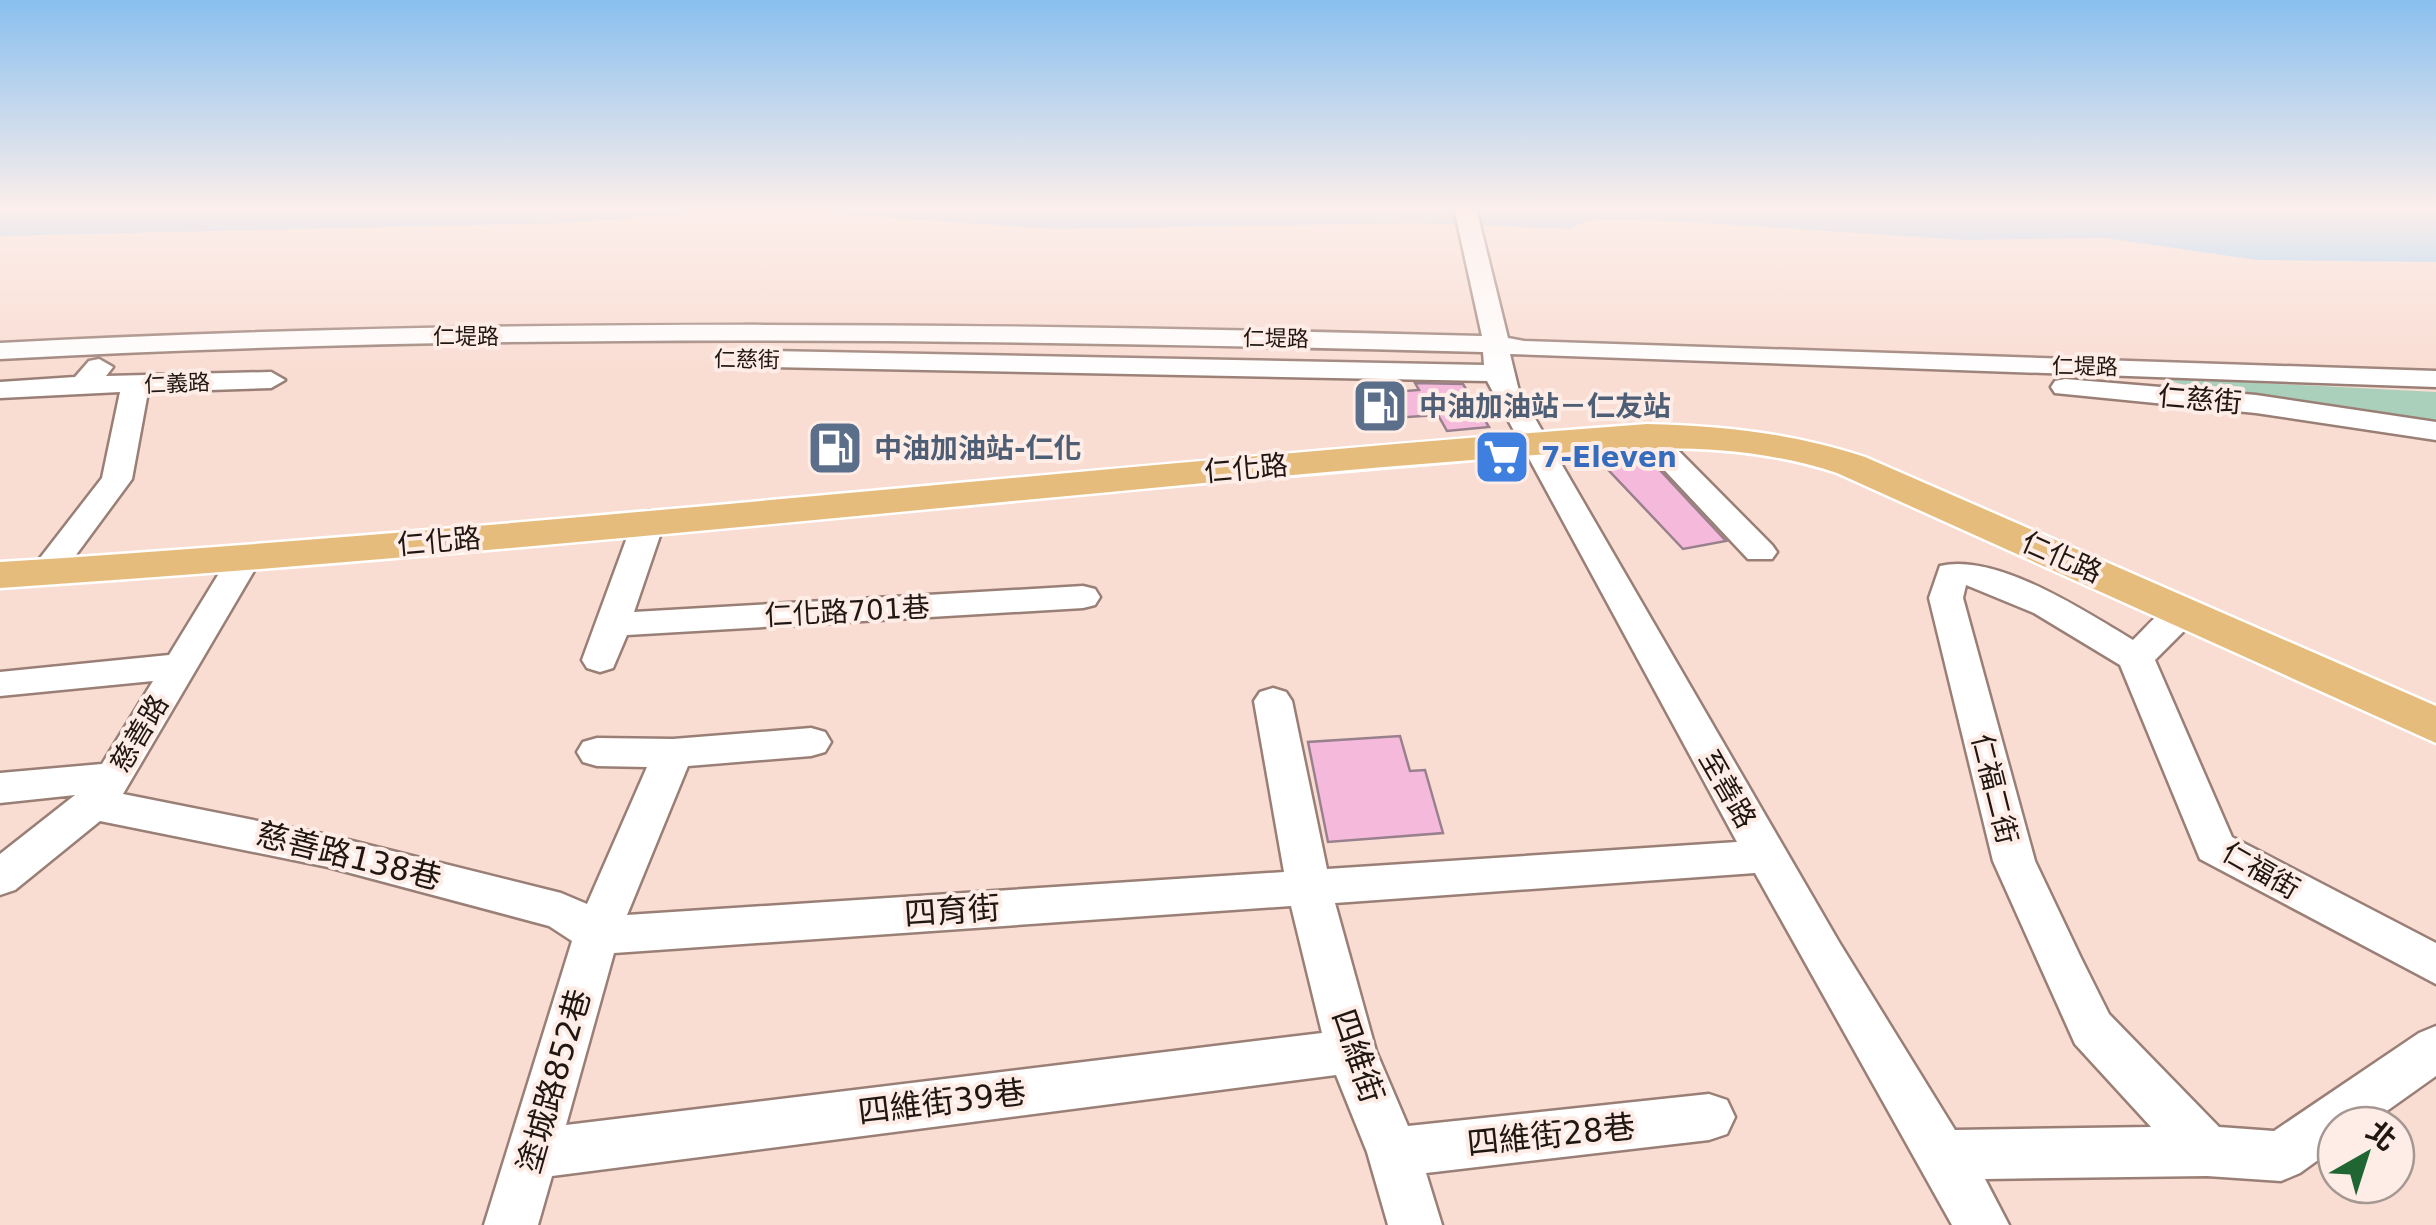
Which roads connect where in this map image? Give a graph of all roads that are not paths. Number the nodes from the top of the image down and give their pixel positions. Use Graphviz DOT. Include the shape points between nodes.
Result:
graph roads {
  1 [pos="1479,265"];
  2 [pos="1497,344"];
  3 [pos="116,347"];
  4 [pos="1,352"];
  5 [pos="1845,359"];
  6 [pos="2118,367"];
  7 [pos="1498,373"];
  8 [pos="271,380"];
  9 [pos="2436,380"];
  10 [pos="83,385"];
  11 [pos="134,385"];
  12 [pos="0,390"];
  13 [pos="2198,398"];
  14 [pos="2436,431"];
  15 [pos="1646,435"];
  16 [pos="1532,443"];
  17 [pos="649,522"];
  18 [pos="1760,552"];
  19 [pos="244,558"];
  20 [pos="47,571"];
  21 [pos="0,575"];
  22 [pos="1084,597"];
  23 [pos="2182,612"];
  24 [pos="611,625"];
  25 [pos="2136,658"];
  26 [pos="600,660"];
  27 [pos="178,666"];
  28 [pos="0,684"];
  29 [pos="1272,701"];
  30 [pos="2436,726"];
  31 [pos="811,742"];
  32 [pos="597,752"];
  33 [pos="673,752"];
  34 [pos="0,788"];
  35 [pos="103,790"];
  36 [pos="1767,856"];
  37 [pos="0,878"];
  38 [pos="1308,886"];
  39 [pos="596,936"];
  40 [pos="2436,965"];
  41 [pos="2436,1048"];
  42 [pos="1351,1050"];
  43 [pos="1708,1117"];
  44 [pos="2207,1151"];
  45 [pos="1393,1152"];
  46 [pos="533,1154"];
  47 [pos="1940,1155"];
  48 [pos="511,1225"];
  49 [pos="1415,1225"];
  50 [pos="1982,1225"];
  1 -- 2 [label="street, 至善路"];
  2 -- 3 [label="street, 仁堤路" via="859,334 394,336"];
  2 -- 5 [label="street, 仁堤路"];
  2 -- 7 [label="street, 至善路"];
  3 -- 4 [label="street, 仁慈街"];
  3 -- 7 [label="street, 仁慈街" via="136,360 764,359"];
  3 -- 10 [label="street, 仁義路"];
  5 -- 6 [label="street, 仁堤路"];
  5 -- 13 [label="street, 仁慈街" via="1908,374"];
  6 -- 9 [label="street, 仁堤路"];
  6 -- 13 [label="street"];
  7 -- 16 [label="street, 至善路"];
  8 -- 11 [label="street, 仁義路"];
  10 -- 11 [label="street, 仁義路"];
  10 -- 12 [label="street, 仁義路"];
  11 -- 20 [label="street" via="117,479"];
  13 -- 14 [label="street, 仁慈街"];
  15 -- 16 [label="main road, 仁化路"];
  15 -- 18 [label="street"];
  15 -- 23 [label="main road, 仁化路" via="1734,438 1831,457"];
  16 -- 17 [label="main road, 仁化路"];
  16 -- 36 [label="street, 至善路"];
  17 -- 19 [label="main road, 仁化路"];
  17 -- 24 [label="street"];
  19 -- 20 [label="main road, 仁化路"];
  19 -- 27 [label="street, 慈善路"];
  20 -- 21 [label="main road, 仁化路"];
  22 -- 24 [label="street, 仁化路701巷"];
  23 -- 25 [label="street"];
  23 -- 30 [label="main road, 仁化路"];
  24 -- 26 [label="street"];
  25 -- 40 [label="street, 仁福街" via="2215,848"];
  25 -- 44 [label="street, 仁福二街" via="2070,618 1976,576 1952,573 1946,585 2014,862 2058,958 2092,1029"];
  27 -- 28 [label="street"];
  27 -- 35 [label="street, 慈善路"];
  29 -- 38 [label="street"];
  31 -- 33 [label="street"];
  32 -- 33 [label="street"];
  33 -- 39 [label="street, 塗城路852巷"];
  34 -- 35 [label="street, 慈善路138巷"];
  35 -- 37 [label="street, 慈善路"];
  35 -- 39 [label="street, 慈善路138巷" via="561,911"];
  36 -- 38 [label="street, 四育街"];
  36 -- 47 [label="street, 至善路"];
  38 -- 39 [label="street, 四育街"];
  38 -- 42 [label="street, 四維街"];
  39 -- 46 [label="street, 塗城路852巷"];
  41 -- 44 [label="street" via="2281,1156"];
  42 -- 45 [label="street, 四維街"];
  42 -- 46 [label="street, 四維街39巷"];
  43 -- 45 [label="street, 四維街28巷"];
  44 -- 47 [label="street"];
  45 -- 49 [label="street, 四維街"];
  46 -- 48 [label="street, 塗城路852巷"];
  47 -- 50 [label="street, 至善路"];
}
